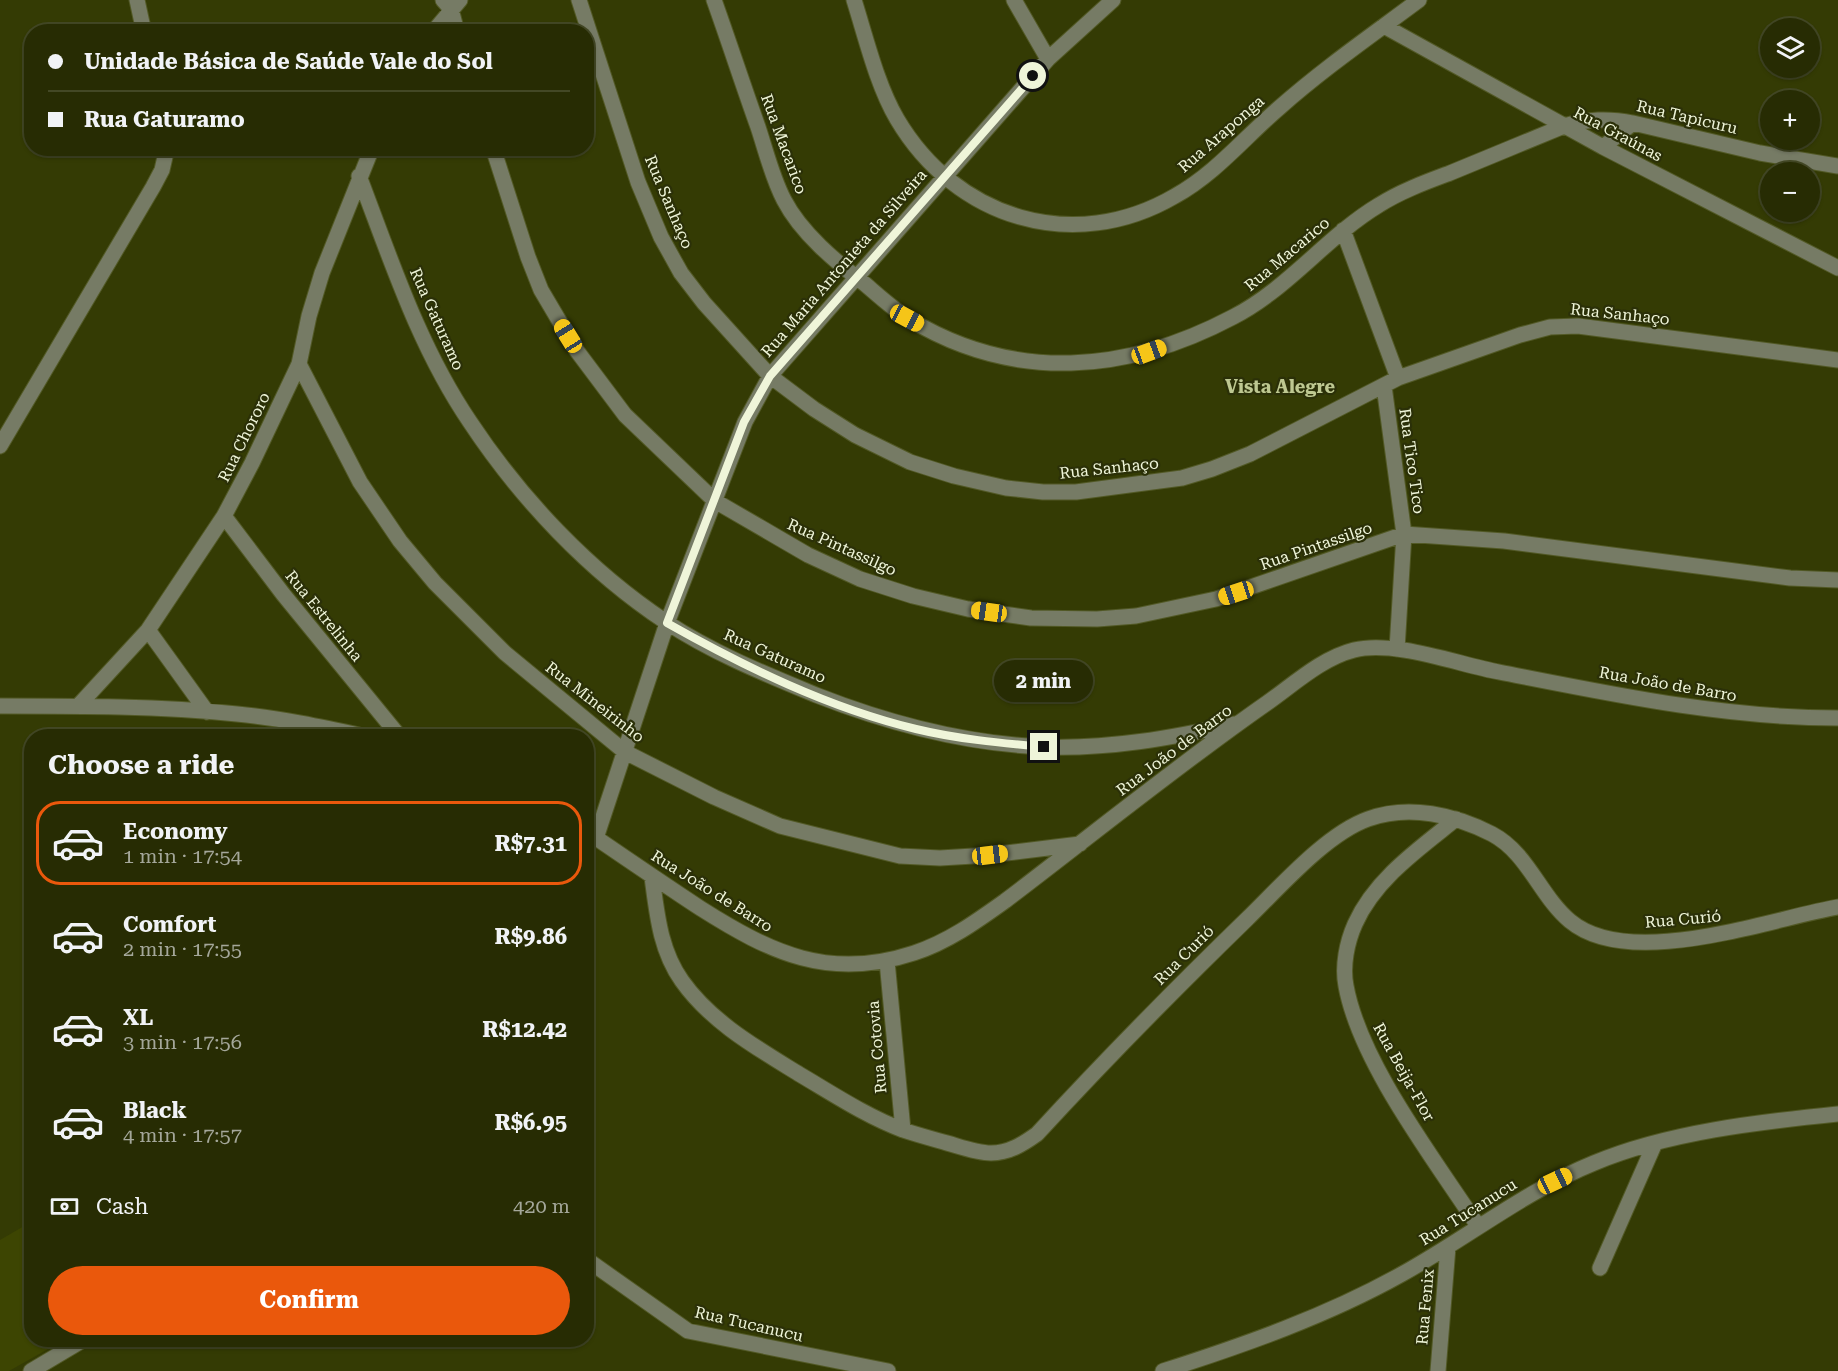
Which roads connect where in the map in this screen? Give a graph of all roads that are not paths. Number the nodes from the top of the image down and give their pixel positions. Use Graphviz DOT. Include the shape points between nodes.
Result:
graph roads {
  1 [pos="137,0"];
  2 [pos="579,0"];
  3 [pos="714,0"];
  4 [pos="854,0"];
  5 [pos="1014,0"];
  6 [pos="1113,0"];
  7 [pos="1419,0"];
  8 [pos="451,3"];
  9 [pos="142,24"];
  10 [pos="438,24"];
  11 [pos="455,24"];
  12 [pos="587,24"];
  13 [pos="1384,26"];
  14 [pos="594,46"];
  15 [pos="1048,59"];
  16 [pos="1633,123"];
  17 [pos="1564,126"];
  18 [pos="1603,147"];
  19 [pos="165,156"];
  20 [pos="368,156"];
  21 [pos="496,156"];
  22 [pos="1838,166"];
  23 [pos="359,176"];
  24 [pos="943,177"];
  25 [pos="1343,230"];
  26 [pos="1838,268"];
  27 [pos="855,277"];
  28 [pos="1838,360"];
  29 [pos="299,364"];
  30 [pos="770,376"];
  31 [pos="1391,382"];
  32 [pos="0,446"];
  33 [pos="716,501"];
  34 [pos="224,516"];
  35 [pos="1404,534"];
  36 [pos="1838,580"];
  37 [pos="667,623"];
  38 [pos="148,630"];
  39 [pos="1397,649"];
  40 [pos="79,705"];
  41 [pos="0,706"];
  42 [pos="207,712"];
  43 [pos="1838,718"];
  44 [pos="1239,722"];
  45 [pos="328,729"];
  46 [pos="393,729"];
  47 [pos="626,752"];
  48 [pos="1456,819"];
  49 [pos="594,827"];
  50 [pos="594,836"];
  51 [pos="1080,844"];
  52 [pos="652,877"];
  53 [pos="1838,907"];
  54 [pos="887,961"];
  55 [pos="1838,1114"];
  56 [pos="903,1130"];
  57 [pos="1655,1143"];
  58 [pos="1478,1226"];
  59 [pos="1448,1246"];
  60 [pos="594,1265"];
  61 [pos="1600,1268"];
  62 [pos="71,1347"];
  63 [pos="31,1371"];
  64 [pos="888,1371"];
  65 [pos="1163,1371"];
  66 [pos="1438,1371"];
  1 -- 9 [label="street"];
  2 -- 12 [label="street, Rua Sanhaço"];
  3 -- 27 [label="street, Rua Macarico" via="784,200 795,218"];
  4 -- 24 [label="street, Rua Araponga" via="897,119"];
  5 -- 15 [label="street"];
  6 -- 15 [label="street, Rua Maria Antonieta da Silveira"];
  7 -- 13 [label="street, Rua Araponga"];
  8 -- 10 [label="street"];
  8 -- 11 [label="street"];
  13 -- 17 [label="street, Rua Graúnas"];
  13 -- 24 [label="street, Rua Araponga" via="1319,73 1210,172 1177,196 1142,213 1107,223 1070,226 1033,221 973,196"];
  14 -- 30 [label="street, Rua Sanhaço" via="638,182 661,237 704,303"];
  15 -- 24 [label="street, Rua Maria Antonieta da Silveira"];
  16 -- 17 [label="street, Rua Tapicuru" via="1597,119"];
  16 -- 18 [label="street"];
  16 -- 22 [label="street, Rua Tapicuru"];
  17 -- 18 [label="street, Rua Graúnas"];
  17 -- 25 [label="street, Rua Macarico" via="1397,195"];
  18 -- 26 [label="street, Rua Graúnas"];
  19 -- 32 [label="street" via="153,187"];
  20 -- 23 [label="street, Rua Chororo"];
  21 -- 33 [label="street, Rua Pintassilgo" via="541,290 577,351 625,415"];
  23 -- 29 [label="street, Rua Chororo" via="322,273"];
  23 -- 37 [label="street, Rua Gaturamo" via="426,346 469,421 522,489 584,557"];
  24 -- 27 [label="street, Rua Maria Antonieta da Silveira"];
  25 -- 27 [label="street, Rua Macarico" via="1278,288 1234,317 1149,352 1081,364 1022,360 963,344 907,318"];
  25 -- 31 [label="street, Rua Tico Tico"];
  27 -- 30 [label="street, Rua Maria Antonieta da Silveira"];
  28 -- 31 [label="street, Rua Sanhaço" via="1578,326 1550,327"];
  29 -- 34 [label="street, Rua Chororo"];
  29 -- 47 [label="street, Rua Mineirinho" via="360,482 400,541 435,583 505,653"];
  30 -- 31 [label="street, Rua Sanhaço" via="847,430 910,462 1006,488 1043,492 1142,485 1212,469 1250,454"];
  30 -- 33 [label="street, Rua Maria Antonieta da Silveira" via="744,422"];
  31 -- 35 [label="street, Rua Tico Tico"];
  33 -- 35 [label="street, Rua Pintassilgo" via="808,555 860,579 924,599 1031,618 1107,619 1178,609 1245,590"];
  33 -- 37 [label="street, Rua Maria Antonieta da Silveira"];
  34 -- 38 [label="street, Rua Chororo"];
  34 -- 46 [label="street, Rua Estrelinha"];
  35 -- 36 [label="street, Rua Pintassilgo" via="1504,541 1790,578"];
  35 -- 39 [label="street, Rua Tico Tico"];
  37 -- 44 [label="street, Rua Gaturamo" via="778,680 894,723 945,735 1075,747 1157,739"];
  37 -- 47 [label="street, Rua Maria Antonieta da Silveira"];
  38 -- 40 [label="street, Rua Chororo"];
  38 -- 42 [label="street"];
  39 -- 43 [label="street, Rua João de Barro" via="1471,667 1715,711 1767,717"];
  39 -- 44 [label="street, Rua João de Barro" via="1366,648 1332,658"];
  40 -- 41 [label="street"];
  40 -- 42 [label="street"];
  42 -- 45 [label="street"];
  44 -- 51 [label="street, Rua João de Barro"];
  47 -- 49 [label="street, Rua Maria Antonieta da Silveira"];
  47 -- 51 [label="street, Rua Mineirinho" via="780,826 900,856 990,855"];
  48 -- 53 [label="street, Rua Curió" via="1509,844 1557,908 1597,938 1631,942 1708,937"];
  48 -- 56 [label="street, Rua Curió" via="1420,812 1393,813 1368,819 1334,837 1153,1011 1037,1134 1019,1146 990,1153"];
  48 -- 58 [label="street, Rua Beija-Flor" via="1399,865 1361,913 1346,952 1346,985 1355,1020 1379,1070"];
  50 -- 52 [label="street, Rua João de Barro"];
  51 -- 54 [label="street, Rua João de Barro" via="966,928"];
  52 -- 54 [label="street, Rua João de Barro" via="732,928 779,952 821,963"];
  52 -- 56 [label="street, Rua Curió" via="664,945 681,981 694,997 770,1056 835,1096"];
  54 -- 56 [label="street, Rua Cotovia"];
  55 -- 57 [label="street, Rua Tucanucu"];
  57 -- 58 [label="street, Rua Tucanucu" via="1596,1162 1555,1181"];
  57 -- 61 [label="street"];
  58 -- 59 [label="street, Rua Tucanucu"];
  59 -- 65 [label="street, Rua Tucanucu" via="1394,1279 1326,1311"];
  59 -- 66 [label="street, Rua Fenix"];
  60 -- 64 [label="street, Rua Tucanucu" via="688,1331"];
  62 -- 63 [label="street"];
}
